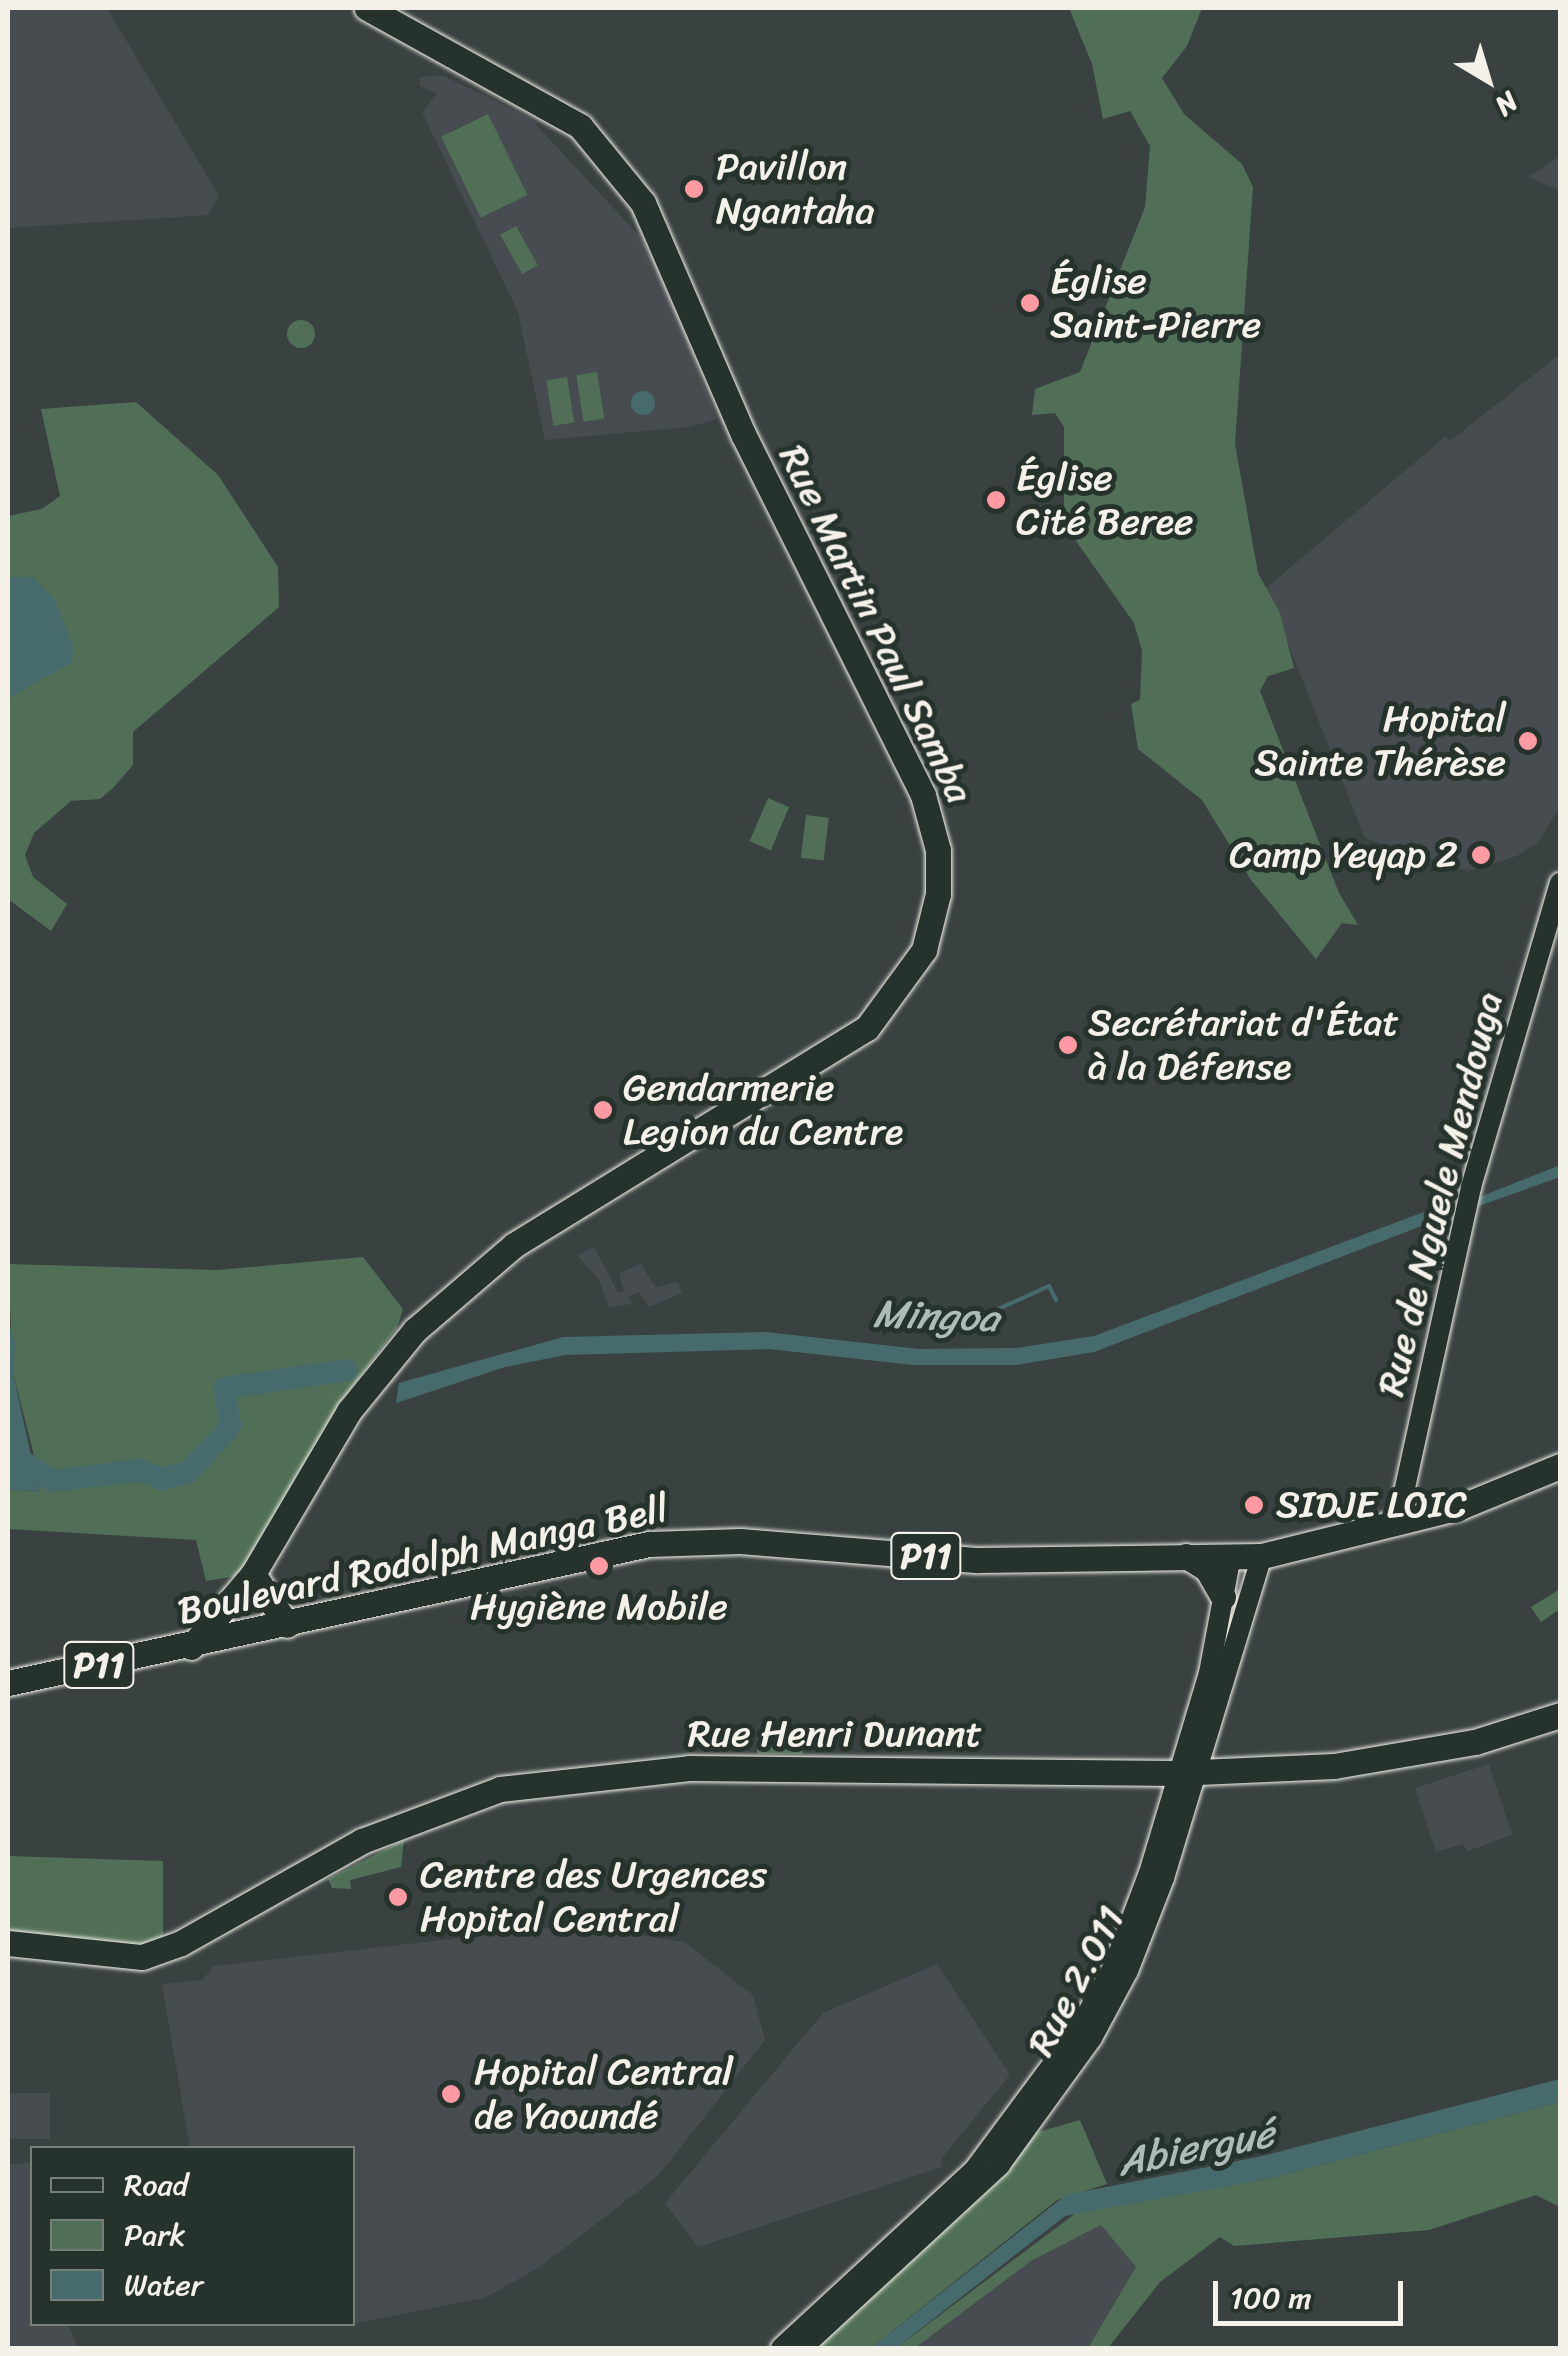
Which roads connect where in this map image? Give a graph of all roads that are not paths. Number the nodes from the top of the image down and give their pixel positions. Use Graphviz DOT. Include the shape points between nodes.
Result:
graph roads {
  1 [pos="367,8"];
  2 [pos="1560,883"];
  3 [pos="1560,1466"];
  4 [pos="1397,1524"];
  5 [pos="1186,1556"];
  6 [pos="1231,1556"];
  7 [pos="1262,1556"];
  8 [pos="253,1574"];
  9 [pos="1222,1597"];
  10 [pos="287,1624"];
  11 [pos="191,1647"];
  12 [pos="8,1682"];
  13 [pos="1560,1715"];
  14 [pos="1186,1773"];
  15 [pos="8,1943"];
  16 [pos="781,2348"];
  17 [pos="802,2348"];
  1 -- 8 [label="main road, Rue Martin Paul Samba" via="580,126 619,167 665,246 743,434 923,794 938,850 938,894 924,950 900,991 866,1028 514,1245 414,1330 360,1397"];
  2 -- 4 [label="street, Rue de Nguele Mendouga" via="1470,1196"];
  3 -- 4 [label="main road, Boulevard Rodolph Manga Bell / P11" via="1514,1489"];
  4 -- 7 [label="main road, Boulevard Rodolph Manga Bell / P11"];
  5 -- 6 [label="main road, Boulevard Rodolph Manga Bell / P11"];
  5 -- 9 [label="main road" via="1207,1569"];
  5 -- 10 [label="main road, Boulevard Rodolph Manga Bell / P11" via="978,1560 671,1541"];
  6 -- 7 [label="main road, Boulevard Rodolph Manga Bell / P11"];
  6 -- 9 [label="street, Rue 2.011"];
  7 -- 14 [label="street, Rue 2.011"];
  8 -- 10 [label="main road"];
  8 -- 11 [label="main road, Rue Martin Paul Samba"];
  9 -- 14 [label="street, Rue 2.011"];
  10 -- 11 [label="main road, Boulevard Rodolph Manga Bell / P11"];
  11 -- 12 [label="main road, Boulevard Rodolph Manga Bell / P11"];
  13 -- 14 [label="main road, Rue Henri Dunant" via="1475,1742 1367,1763"];
  14 -- 15 [label="main road, Rue Henri Dunant" via="689,1768 500,1789 362,1841 181,1943 142,1957"];
  14 -- 16 [label="street, Rue 2.011" via="1114,1966 1040,2086 974,2170"];
  14 -- 17 [label="street, Rue 2.011" via="1128,1970 1054,2097 986,2179"];
}
